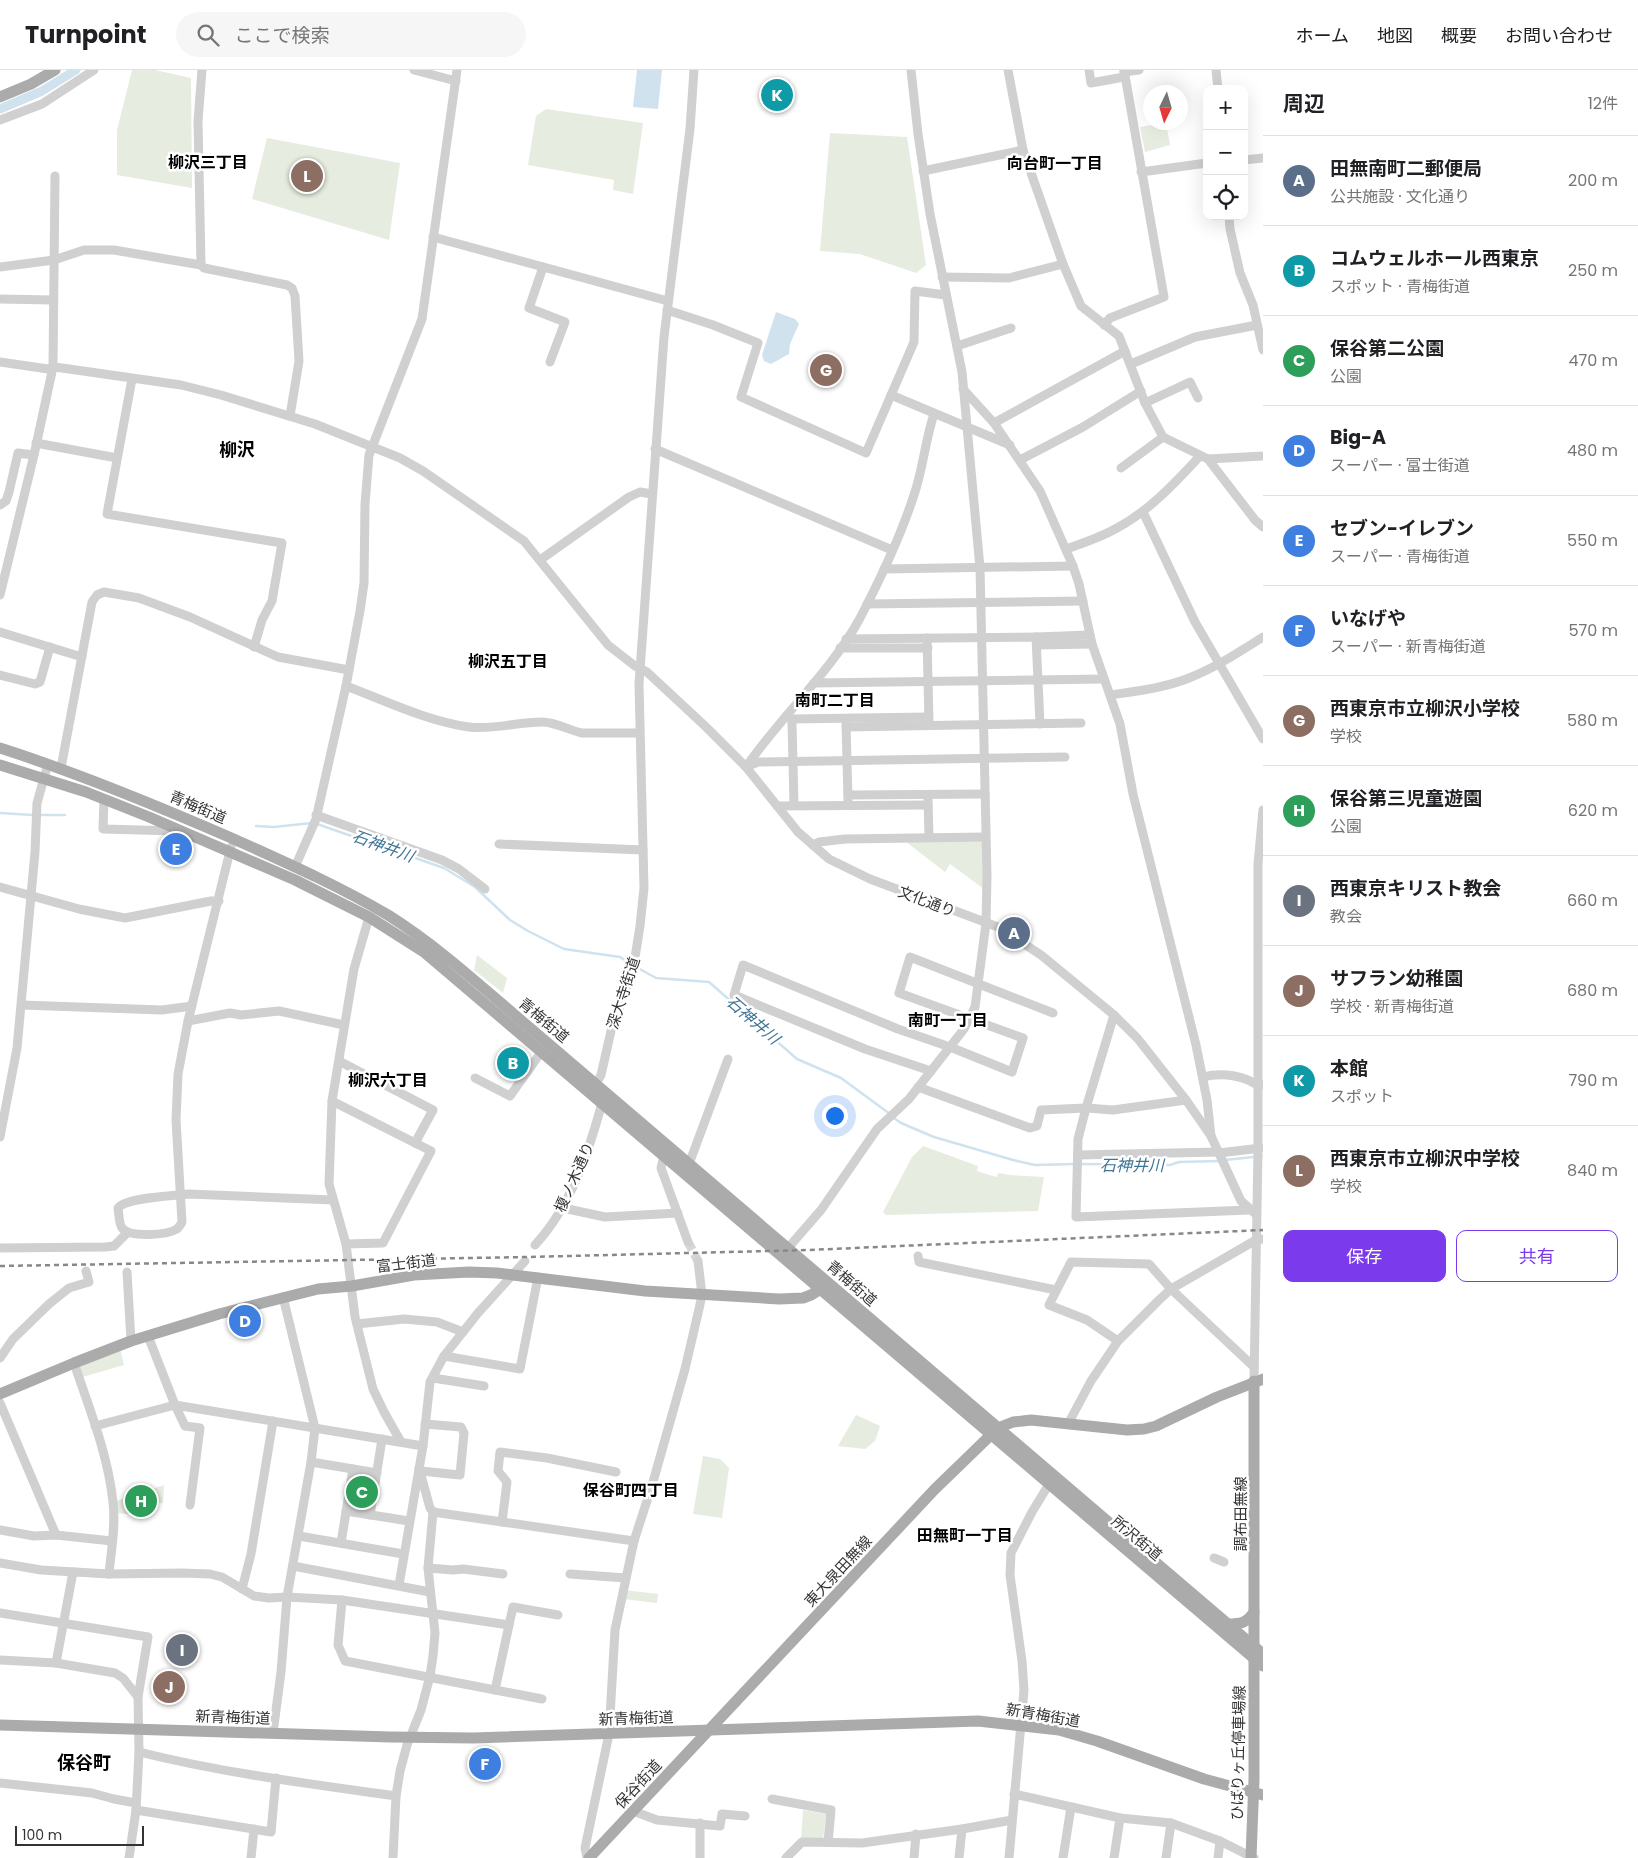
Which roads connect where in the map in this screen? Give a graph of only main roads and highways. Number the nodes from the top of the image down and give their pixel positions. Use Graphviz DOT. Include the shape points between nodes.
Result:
graph roads {
  1 [pos="55,70"];
  2 [pos="0,97"];
  3 [pos="0,748"];
  4 [pos="0,765"];
  5 [pos="593,1088"];
  6 [pos="824,1286"];
  7 [pos="1258,1380"];
  8 [pos="0,1394"];
  9 [pos="994,1431"];
  10 [pos="1254,1612"];
  11 [pos="1228,1624"];
  12 [pos="1259,1657"];
  13 [pos="1259,1688"];
  14 [pos="0,1724"];
  15 [pos="709,1730"];
  16 [pos="1258,1794"];
  17 [pos="588,1858"];
  18 [pos="1252,1858"];
  1 -- 2 [label="main road"];
  3 -- 5 [label="main road, 青梅街道" via="61,768 187,818 295,866 388,916 417,935"];
  4 -- 5 [label="main road, 青梅街道" via="182,831 295,880 369,917 424,952 542,1051"];
  5 -- 6 [label="main road, 青梅街道" via="788,1248"];
  5 -- 6 [label="main road, 青梅街道" via="602,1103"];
  6 -- 8 [label="main road, 富士街道" via="811,1295 794,1299 630,1289 514,1274 414,1275 352,1286 318,1288 219,1314 131,1342"];
  6 -- 9 [label="main road, 青梅街道"];
  7 -- 9 [label="main road" via="1156,1426 1127,1430 1031,1420 1013,1422"];
  7 -- 10 [label="main road, 調布田無線"];
  9 -- 11 [label="main road, 所沢街道"];
  9 -- 12 [label="main road, 所沢街道" via="1051,1486"];
  9 -- 15 [label="main road, 東大泉田無線"];
  10 -- 11 [label="main road" via="1243,1623"];
  10 -- 12 [label="main road, 調布田無線"];
  11 -- 12 [label="main road, 所沢街道"];
  12 -- 13 [label="main road, ひばりヶ丘停車場線"];
  13 -- 16 [label="main road, ひばりヶ丘停車場線"];
  14 -- 15 [label="main road, 新青梅街道" via="474,1738"];
  15 -- 16 [label="main road, 新青梅街道" via="936,1721 1021,1724 1097,1741"];
  15 -- 17 [label="main road, 保谷街道"];
  16 -- 18 [label="main road, ひばりヶ丘停車場線"];
}
